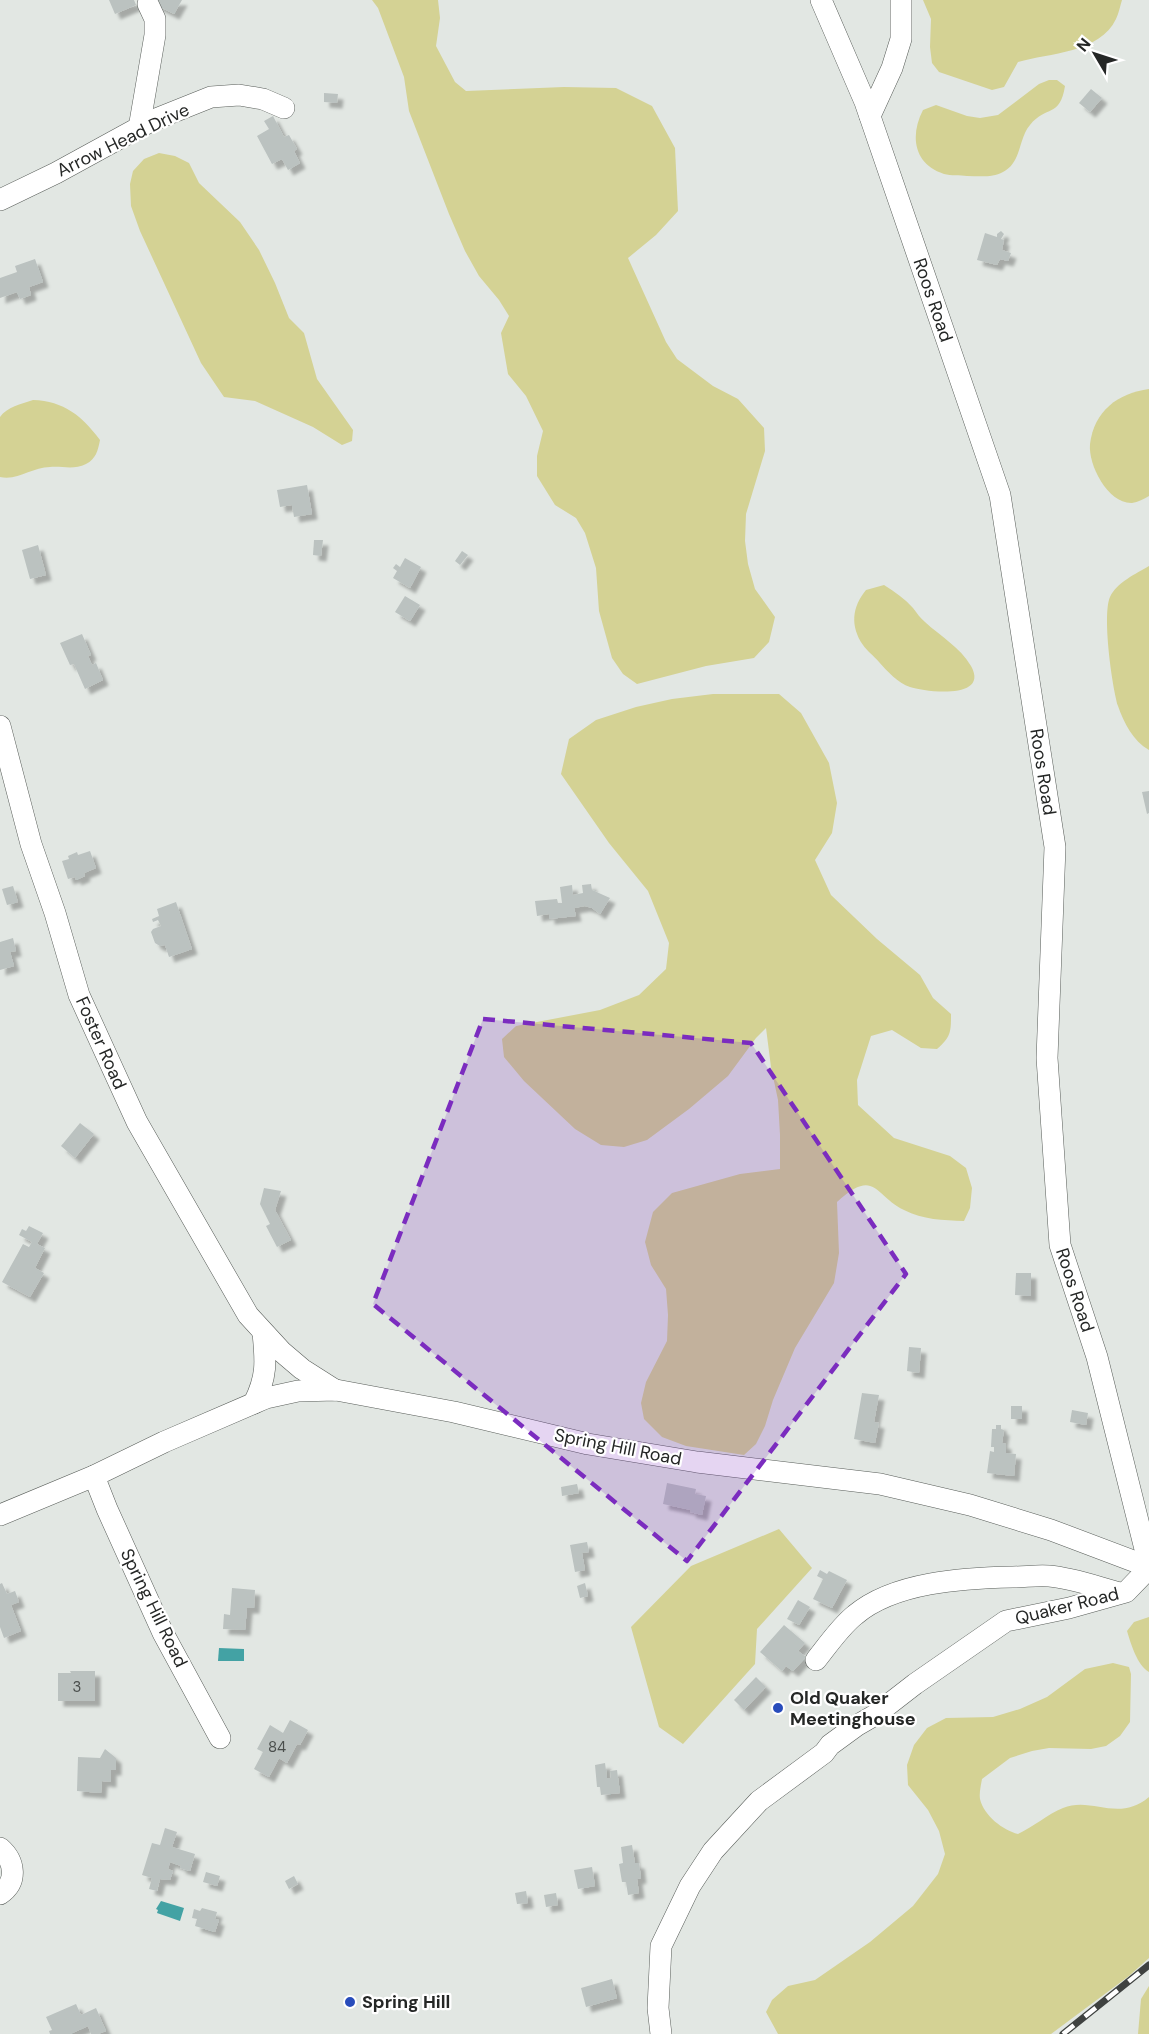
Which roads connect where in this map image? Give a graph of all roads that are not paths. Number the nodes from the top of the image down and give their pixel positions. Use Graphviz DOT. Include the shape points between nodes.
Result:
graph roads {
  1 [pos="821,0"];
  2 [pos="902,0"];
  3 [pos="148,4"];
  4 [pos="284,108"];
  5 [pos="870,116"];
  6 [pos="139,128"];
  7 [pos="0,200"];
  8 [pos="0,726"];
  9 [pos="263,1333"];
  10 [pos="336,1390"];
  11 [pos="254,1403"];
  12 [pos="94,1476"];
  13 [pos="0,1515"];
  14 [pos="1149,1566"];
  15 [pos="1121,1594"];
  16 [pos="816,1660"];
  17 [pos="220,1738"];
  18 [pos="0,1848"];
  19 [pos="0,1894"];
  20 [pos="661,2034"];
  1 -- 5 [label="street, Roos Road"];
  2 -- 5 [label="street" via="902,39"];
  3 -- 6 [label="street" via="155,19 155,35"];
  4 -- 6 [label="street, Arrow Head Drive" via="239,95 211,97"];
  5 -- 14 [label="street, Roos Road" via="1000,495 1055,847 1047,1058 1060,1245 1097,1357"];
  6 -- 7 [label="street, Arrow Head Drive"];
  8 -- 9 [label="street, Foster Road" via="31,844 79,995 137,1122 248,1315"];
  9 -- 10 [label="street, Foster Road" via="302,1369"];
  9 -- 11 [label="street" via="266,1366"];
  10 -- 11 [label="street, Spring Hill Road" via="298,1391"];
  10 -- 14 [label="street, Spring Hill Road" via="454,1412 588,1444 697,1462 880,1484 1001,1514"];
  11 -- 12 [label="street, Spring Hill Road"];
  12 -- 13 [label="street, Spring Hill Road"];
  12 -- 17 [label="street, Spring Hill Road" via="163,1633"];
  14 -- 15 [label="street, Quaker Road"];
  15 -- 16 [label="street" via="1049,1576 931,1584 904,1590 855,1615"];
  15 -- 20 [label="street, Quaker Road" via="1006,1621 856,1726 759,1801 713,1851 690,1886 661,1946"];
  18 -- 19 [label="street" via="13,1867 10,1885"];
}
